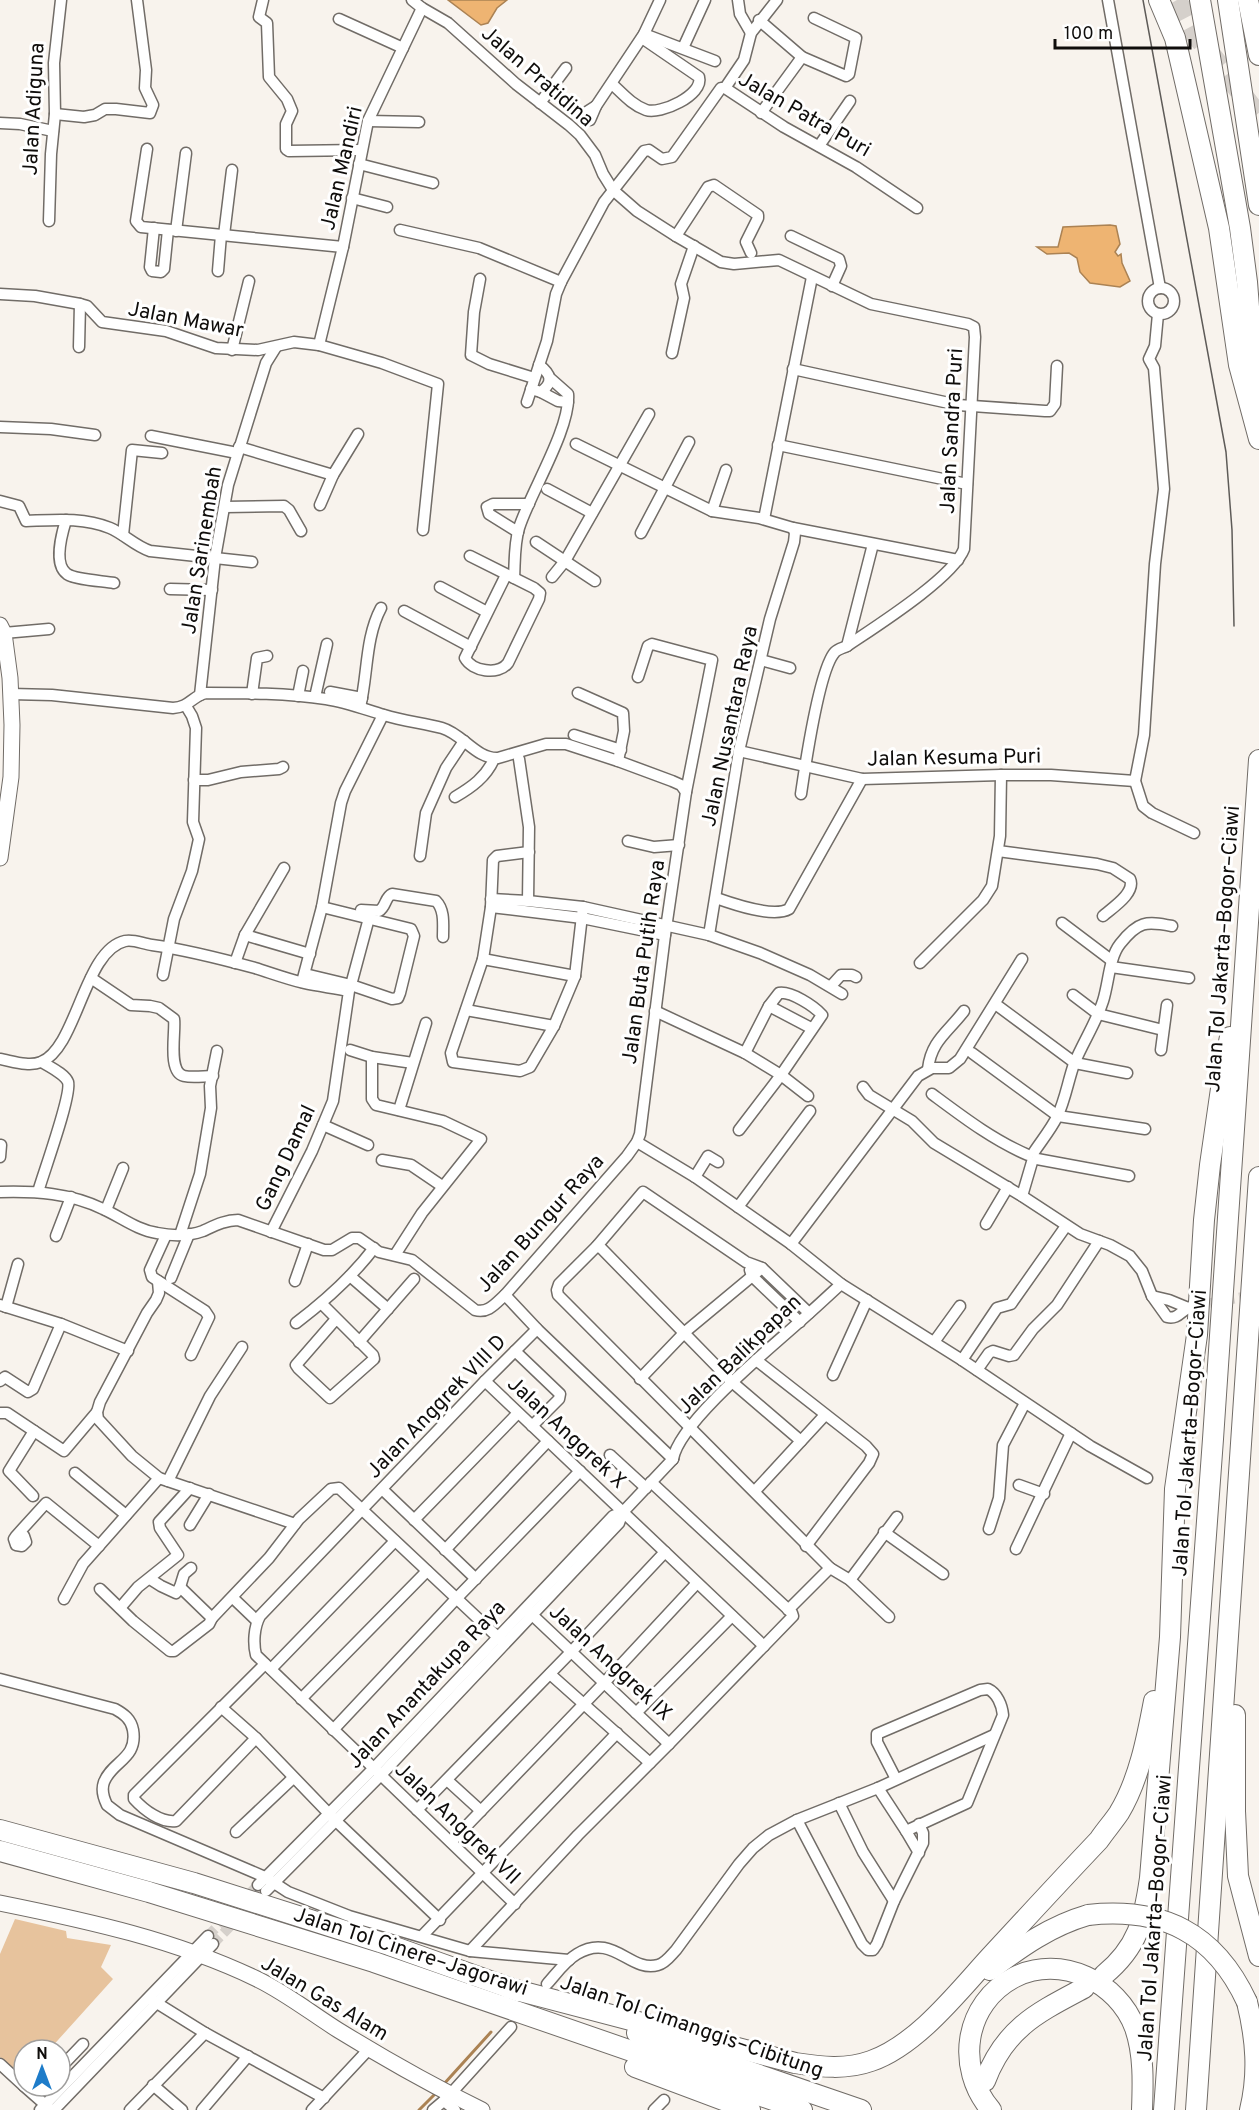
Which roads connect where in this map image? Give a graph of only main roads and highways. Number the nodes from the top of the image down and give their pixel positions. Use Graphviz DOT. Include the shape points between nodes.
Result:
graph roads {
  1 [pos="1159,0"];
  2 [pos="1200,0"];
  3 [pos="1228,0"];
  4 [pos="1248,0"];
  5 [pos="1259,55"];
  6 [pos="1259,205"];
  7 [pos="1259,437"];
  8 [pos="1259,760"];
  9 [pos="1244,973"];
  10 [pos="1259,1178"];
  11 [pos="1230,1617"];
  12 [pos="1170,1637"];
  13 [pos="0,1830"];
  14 [pos="0,1851"];
  15 [pos="1238,1876"];
  16 [pos="1259,1916"];
  17 [pos="1259,1956"];
  18 [pos="1104,1975"];
  19 [pos="439,1986"];
  20 [pos="508,1988"];
  21 [pos="1084,1988"];
  22 [pos="948,2003"];
  23 [pos="985,2081"];
  24 [pos="750,2110"];
  25 [pos="802,2110"];
  26 [pos="861,2110"];
  27 [pos="991,2110"];
  28 [pos="1142,2110"];
  29 [pos="1164,2110"];
  30 [pos="1196,2110"];
  31 [pos="1250,2110"];
  1 -- 7 [label="highway" via="1175,38 1219,228 1239,365"];
  2 -- 7 [label="highway" via="1241,239"];
  3 -- 6 [label="highway"];
  4 -- 5 [label="highway"];
  8 -- 9 [label="highway, Jalan Tol Jakarta–Bogor–Ciawi"];
  9 -- 12 [label="highway" via="1225,1061 1204,1220 1197,1335 1175,1489"];
  9 -- 29 [label="highway, Jalan Tol Jakarta–Bogor–Ciawi"];
  10 -- 11 [label="highway"];
  11 -- 15 [label="highway"];
  11 -- 30 [label="highway"];
  12 -- 18 [label="highway" via="1146,1906 1129,1950"];
  12 -- 22 [label="highway" via="1136,1774 1120,1812 1099,1840"];
  13 -- 20 [label="highway, Jalan Tol Cinere–Jagorawi" via="205,1887 389,1945"];
  14 -- 19 [label="highway, Jalan Tol Cinere–Jagorawi" via="149,1892"];
  15 -- 16 [label="highway"];
  15 -- 17 [label="highway"];
  19 -- 24 [label="highway" via="494,2013"];
  19 -- 25 [label="highway, Jalan Tol Cinere–Jagorawi"];
  20 -- 22 [label="highway" via="823,2067 847,2067 891,2052"];
  20 -- 26 [label="highway, Jalan Tol Cimanggis–Cibitung"];
  21 -- 23 [label="highway" via="1047,2008 1011,2036"];
  22 -- 31 [label="highway, bridge" via="1038,1936 1068,1921 1113,1912 1162,1920 1209,1947 1237,1981 1247,2002 1256,2045"];
  27 -- 28 [label="highway" via="971,2075 968,2048 975,2020 1005,1983 1025,1973 1048,1969 1096,1981 1124,2007 1140,2046"];
}
